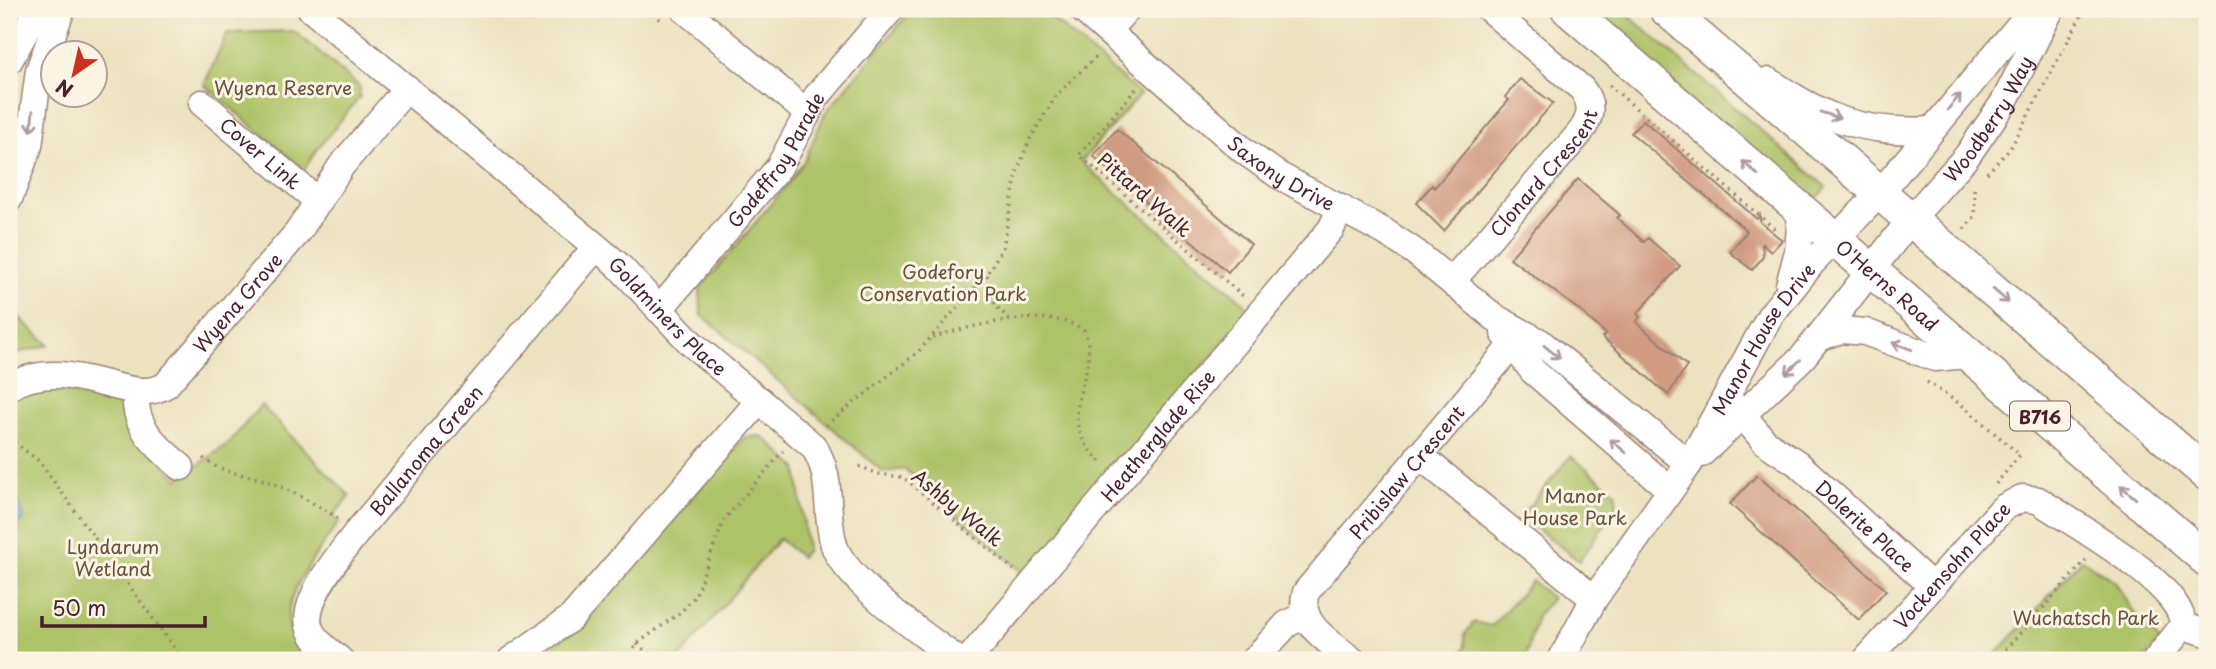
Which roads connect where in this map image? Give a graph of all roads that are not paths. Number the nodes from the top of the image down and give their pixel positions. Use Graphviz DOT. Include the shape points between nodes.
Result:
graph roads {
  1 [pos="38,9"];
  2 [pos="62,9"];
  3 [pos="311,9"];
  4 [pos="684,9"];
  5 [pos="891,9"];
  6 [pos="1082,9"];
  7 [pos="1127,9"];
  8 [pos="1489,9"];
  9 [pos="1567,9"];
  10 [pos="2033,9"];
  11 [pos="2052,9"];
  12 [pos="1677,18"];
  13 [pos="1103,42"];
  14 [pos="9,61"];
  15 [pos="407,88"];
  16 [pos="202,103"];
  17 [pos="806,112"];
  18 [pos="1931,130"];
  19 [pos="1880,193"];
  20 [pos="9,199"];
  21 [pos="318,202"];
  22 [pos="1341,208"];
  23 [pos="1801,213"];
  24 [pos="1911,219"];
  25 [pos="1834,240"];
  26 [pos="597,247"];
  27 [pos="1870,270"];
  28 [pos="1452,281"];
  29 [pos="1787,293"];
  30 [pos="659,310"];
  31 [pos="1820,337"];
  32 [pos="1520,341"];
  33 [pos="1968,355"];
  34 [pos="9,387"];
  35 [pos="137,391"];
  36 [pos="760,400"];
  37 [pos="1740,403"];
  38 [pos="1419,455"];
  39 [pos="189,460"];
  40 [pos="1689,464"];
  41 [pos="2207,474"];
  42 [pos="1670,490"];
  43 [pos="2207,560"];
  44 [pos="1932,586"];
  45 [pos="1594,599"];
  46 [pos="1304,616"];
  47 [pos="2195,629"];
  48 [pos="340,660"];
  49 [pos="511,660"];
  50 [pos="958,660"];
  51 [pos="968,660"];
  52 [pos="1254,660"];
  53 [pos="1352,660"];
  54 [pos="1561,660"];
  55 [pos="1866,660"];
  56 [pos="2156,660"];
  1 -- 14 [label="street"];
  2 -- 20 [label="street, one-way" via="38,70 29,146"];
  3 -- 15 [label="street, Goldminers Place"];
  4 -- 17 [label="street"];
  5 -- 17 [label="street, Godeffroy Parade"];
  6 -- 13 [label="street, Saxony Drive"];
  7 -- 13 [label="street"];
  8 -- 28 [label="street, Clonard Crescent" via="1582,89 1589,100 1589,117"];
  23 -- 9 [label="main road, O'Herns Road / B716, one-way"];
  18 -- 10 [label="street, Woodberry Way, one-way"];
  11 -- 24 [label="street, Woodberry Way" via="2004,102 1967,156"];
  12 -- 18 [label="street, one-way" via="1812,110 1874,129"];
  12 -- 19 [label="main road"];
  13 -- 22 [label="street, Saxony Drive" via="1244,152"];
  15 -- 21 [label="street, Wyena Grove" via="342,165"];
  15 -- 26 [label="street, Goldminers Place"];
  16 -- 21 [label="street, Cover Link"];
  17 -- 30 [label="street, Godeffroy Parade" via="779,167"];
  18 -- 19 [label="street, Woodberry Way"];
  19 -- 24 [label="main road"];
  19 -- 25 [label="street, Manor House Drive"];
  21 -- 35 [label="street, Wyena Grove" via="298,232 173,379 159,390"];
  22 -- 28 [label="street, Saxony Drive" via="1385,232"];
  22 -- 51 [label="street, Heatherglade Rise" via="1331,229"];
  23 -- 25 [label="main road, O'Herns Road / B716"];
  23 -- 29 [label="street" via="1798,251"];
  24 -- 27 [label="street, Manor House Drive"];
  24 -- 41 [label="main road, one-way"];
  25 -- 27 [label="main road, O'Herns Road / B716"];
  25 -- 29 [label="street, Manor House Drive"];
  26 -- 30 [label="street, Goldminers Place"];
  26 -- 48 [label="street, Ballanoma Green" via="331,566 308,613 311,631"];
  27 -- 31 [label="street, Manor House Drive"];
  27 -- 33 [label="main road, O'Herns Road / B716"];
  28 -- 32 [label="street, Saxony Drive"];
  29 -- 37 [label="street, Manor House Drive" via="1758,333"];
  30 -- 36 [label="street, Goldminers Place"];
  33 -- 31 [label="street, one-way" via="1935,358 1865,332 1842,330"];
  31 -- 37 [label="street, Manor House Drive, one-way" via="1803,357"];
  32 -- 38 [label="street, Pribislaw Crescent"];
  32 -- 40 [label="street, Saxony Drive, one-way" via="1540,342"];
  42 -- 32 [label="street, Saxony Drive, one-way" via="1542,379"];
  43 -- 33 [label="main road, O'Herns Road / B716, one-way"];
  34 -- 35 [label="street, Wyena Grove" via="51,373"];
  35 -- 39 [label="street" via="134,405 142,427 160,450"];
  36 -- 49 [label="street" via="570,618"];
  36 -- 50 [label="street, Goldminers Place" via="813,446 825,470 833,541 844,566"];
  37 -- 40 [label="street, Manor House Drive"];
  37 -- 44 [label="street, Dolerite Place" via="1797,463"];
  38 -- 45 [label="street"];
  38 -- 46 [label="street, Pribislaw Crescent" via="1311,584 1303,599"];
  40 -- 42 [label="street, Manor House Drive"];
  42 -- 45 [label="street, Manor House Drive"];
  44 -- 47 [label="street, Vockensohn Place" via="2003,508 2032,498 2153,579"];
  44 -- 55 [label="street, Vockensohn Place"];
  45 -- 54 [label="street, Manor House Drive"];
  46 -- 52 [label="street" via="1287,624"];
  46 -- 53 [label="street"];
  47 -- 56 [label="street"];
}
